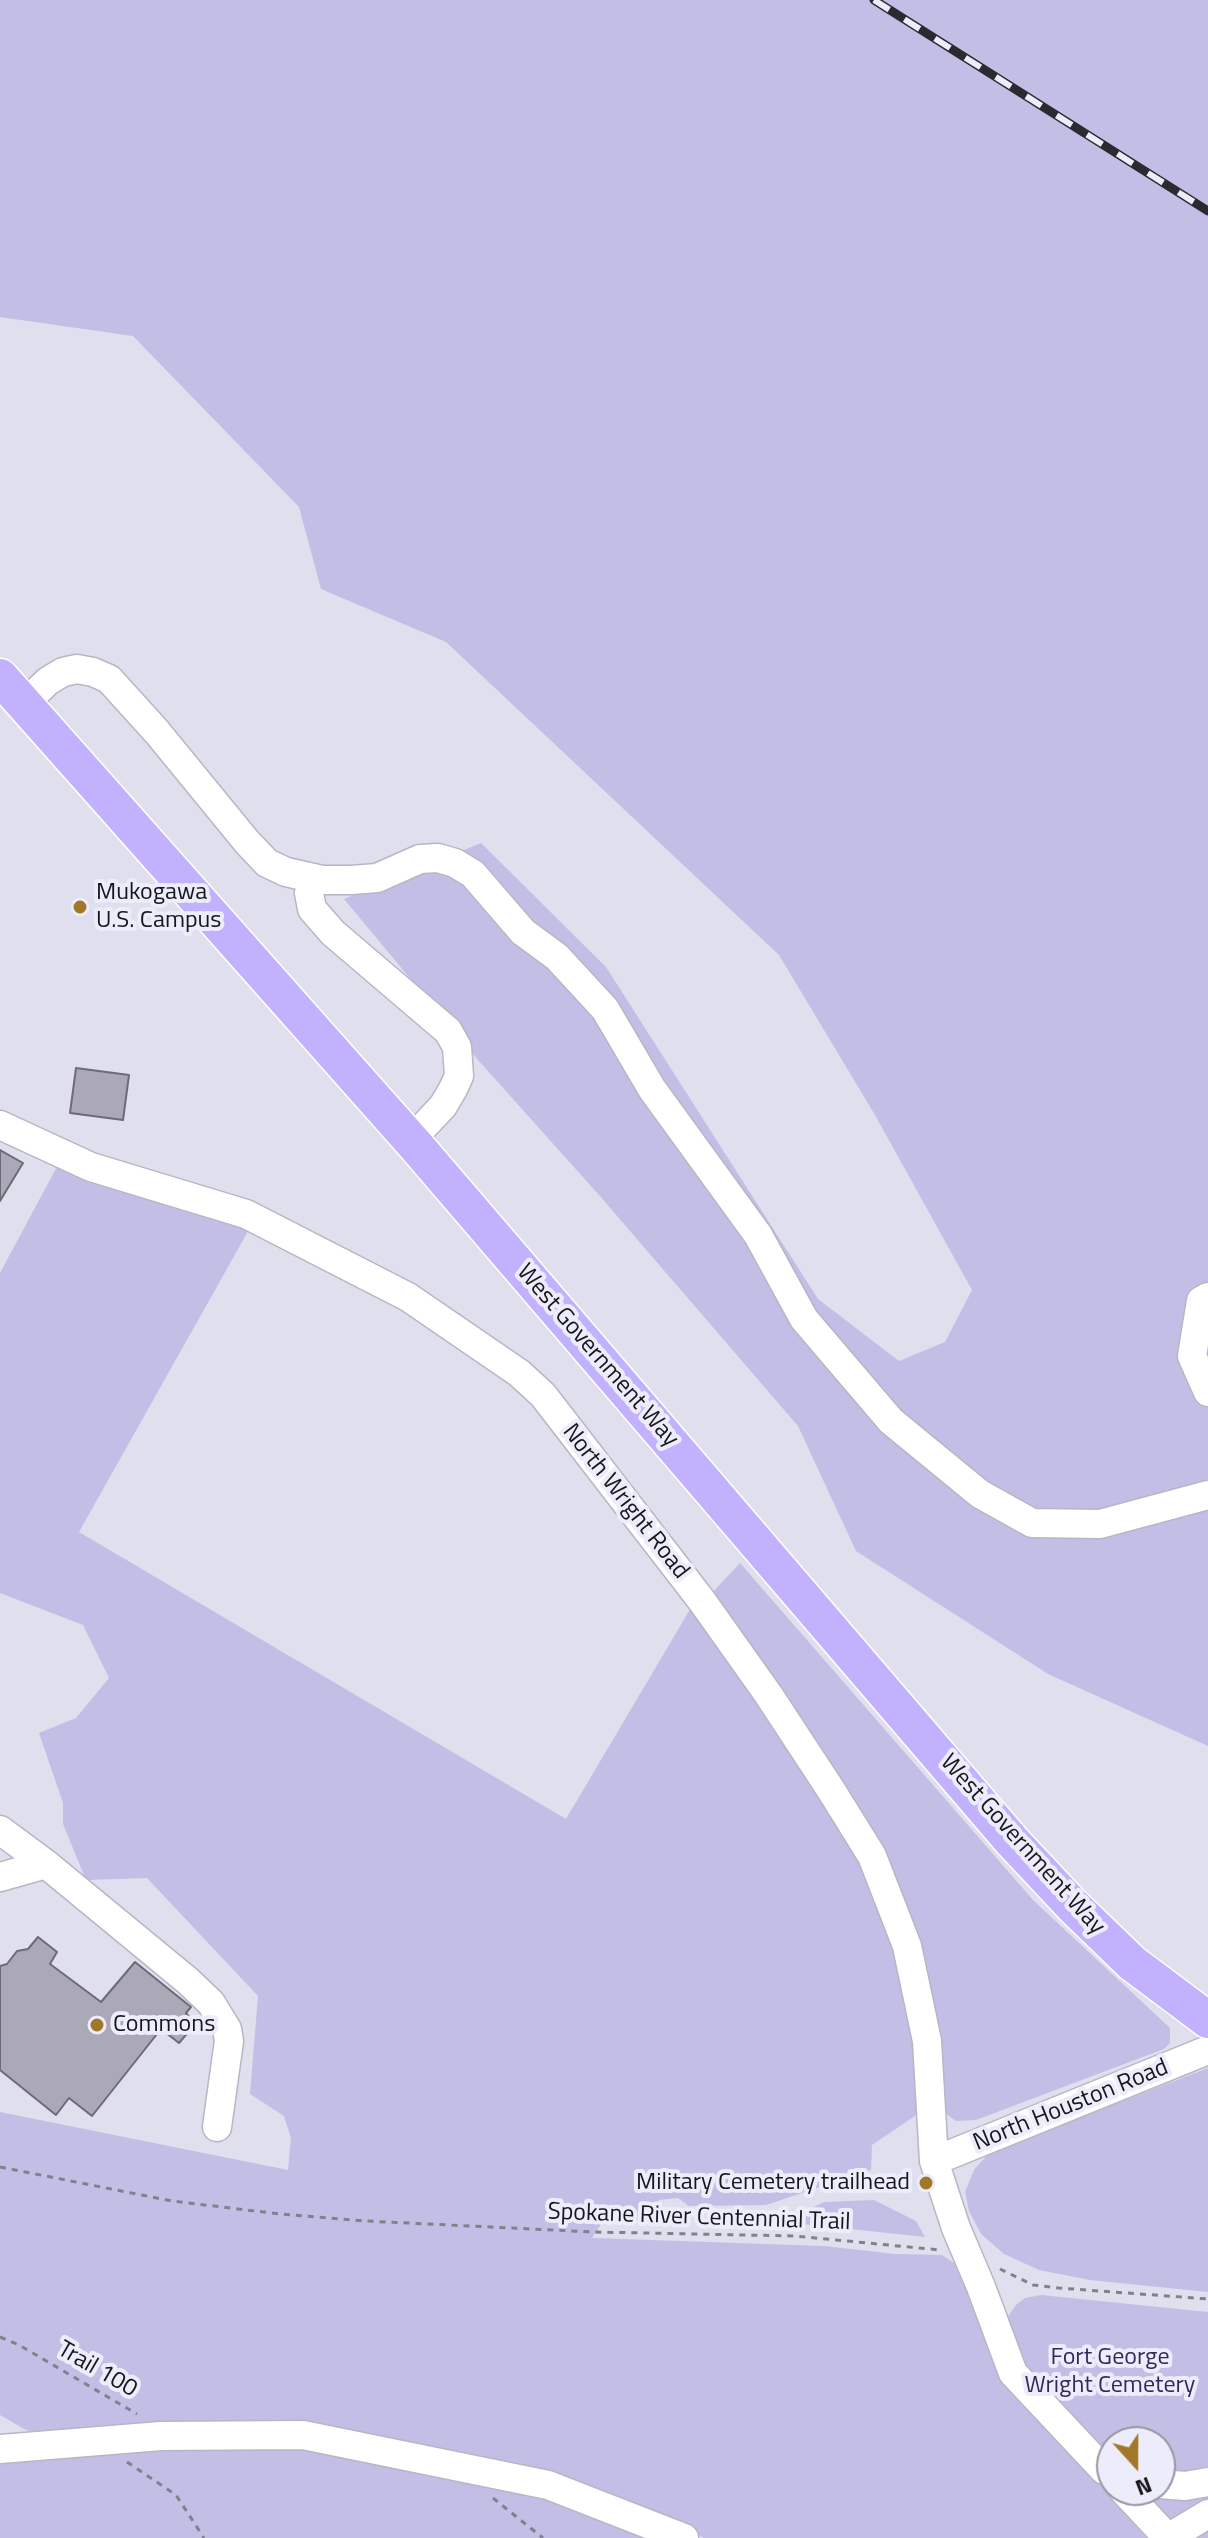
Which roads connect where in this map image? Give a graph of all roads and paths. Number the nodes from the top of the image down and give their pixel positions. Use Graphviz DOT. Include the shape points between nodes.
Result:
graph roads {
  1 [pos="0,677"];
  2 [pos="24,704"];
  3 [pos="314,878"];
  4 [pos="0,1125"];
  5 [pos="411,1140"];
  6 [pos="1208,1297"];
  7 [pos="1208,1392"];
  8 [pos="1208,1495"];
  9 [pos="0,1830"];
  10 [pos="46,1864"];
  11 [pos="0,1877"];
  12 [pos="1208,2020"];
  13 [pos="1208,2050"];
  14 [pos="217,2127"];
  15 [pos="934,2161"];
  16 [pos="0,2167"];
  17 [pos="939,2250"];
  18 [pos="1033,2285"];
  19 [pos="1208,2299"];
  20 [pos="0,2337"];
  21 [pos="175,2436"];
  22 [pos="97,2442"];
  23 [pos="0,2449"];
  24 [pos="1096,2459"];
  25 [pos="1208,2482"];
  26 [pos="1176,2485"];
  27 [pos="494,2499"];
  28 [pos="1139,2506"];
  29 [pos="1208,2514"];
  30 [pos="204,2538"];
  31 [pos="543,2538"];
  32 [pos="684,2538"];
  33 [pos="1168,2538"];
  1 -- 2 [label="main road, West Government Way"];
  2 -- 3 [label="street" via="63,672 77,669 109,679 267,863"];
  2 -- 5 [label="main road, West Government Way"];
  3 -- 5 [label="street" via="309,893 312,909 448,1031 457,1047 459,1076 453,1089"];
  3 -- 8 [label="street" via="377,878 420,859 438,858 473,874 523,932 557,957 605,1009 652,1089 758,1235 804,1319 891,1421 980,1494 1032,1523 1100,1524"];
  4 -- 15 [label="street, North Wright Road" via="91,1167 246,1214 408,1297 543,1395 702,1601 872,1856 907,1946 927,2041"];
  5 -- 12 [label="main road, West Government Way" via="1012,1841 1132,1963"];
  6 -- 7 [label="street" via="1201,1301 1192,1356"];
  9 -- 10 [label="street"];
  10 -- 11 [label="street"];
  10 -- 14 [label="street" via="188,1981 221,2017 229,2041"];
  13 -- 15 [label="street, North Houston Road"];
  15 -- 24 [label="street, North Wright Road" via="1013,2373"];
  16 -- 17 [label="path, Spokane River Centennial Trail" via="187,2203 366,2221 795,2236"];
  18 -- 19 [label="path"];
  20 -- 21 [label="path, Trail 100"];
  21 -- 22 [label="street"];
  21 -- 32 [label="street" via="303,2435 548,2485"];
  22 -- 23 [label="street"];
  22 -- 30 [label="path" via="176,2495"];
  25 -- 26 [label="street"];
  27 -- 31 [label="path"];
  28 -- 33 [label="street, North Wright Road"];
  29 -- 33 [label="street"];
}
